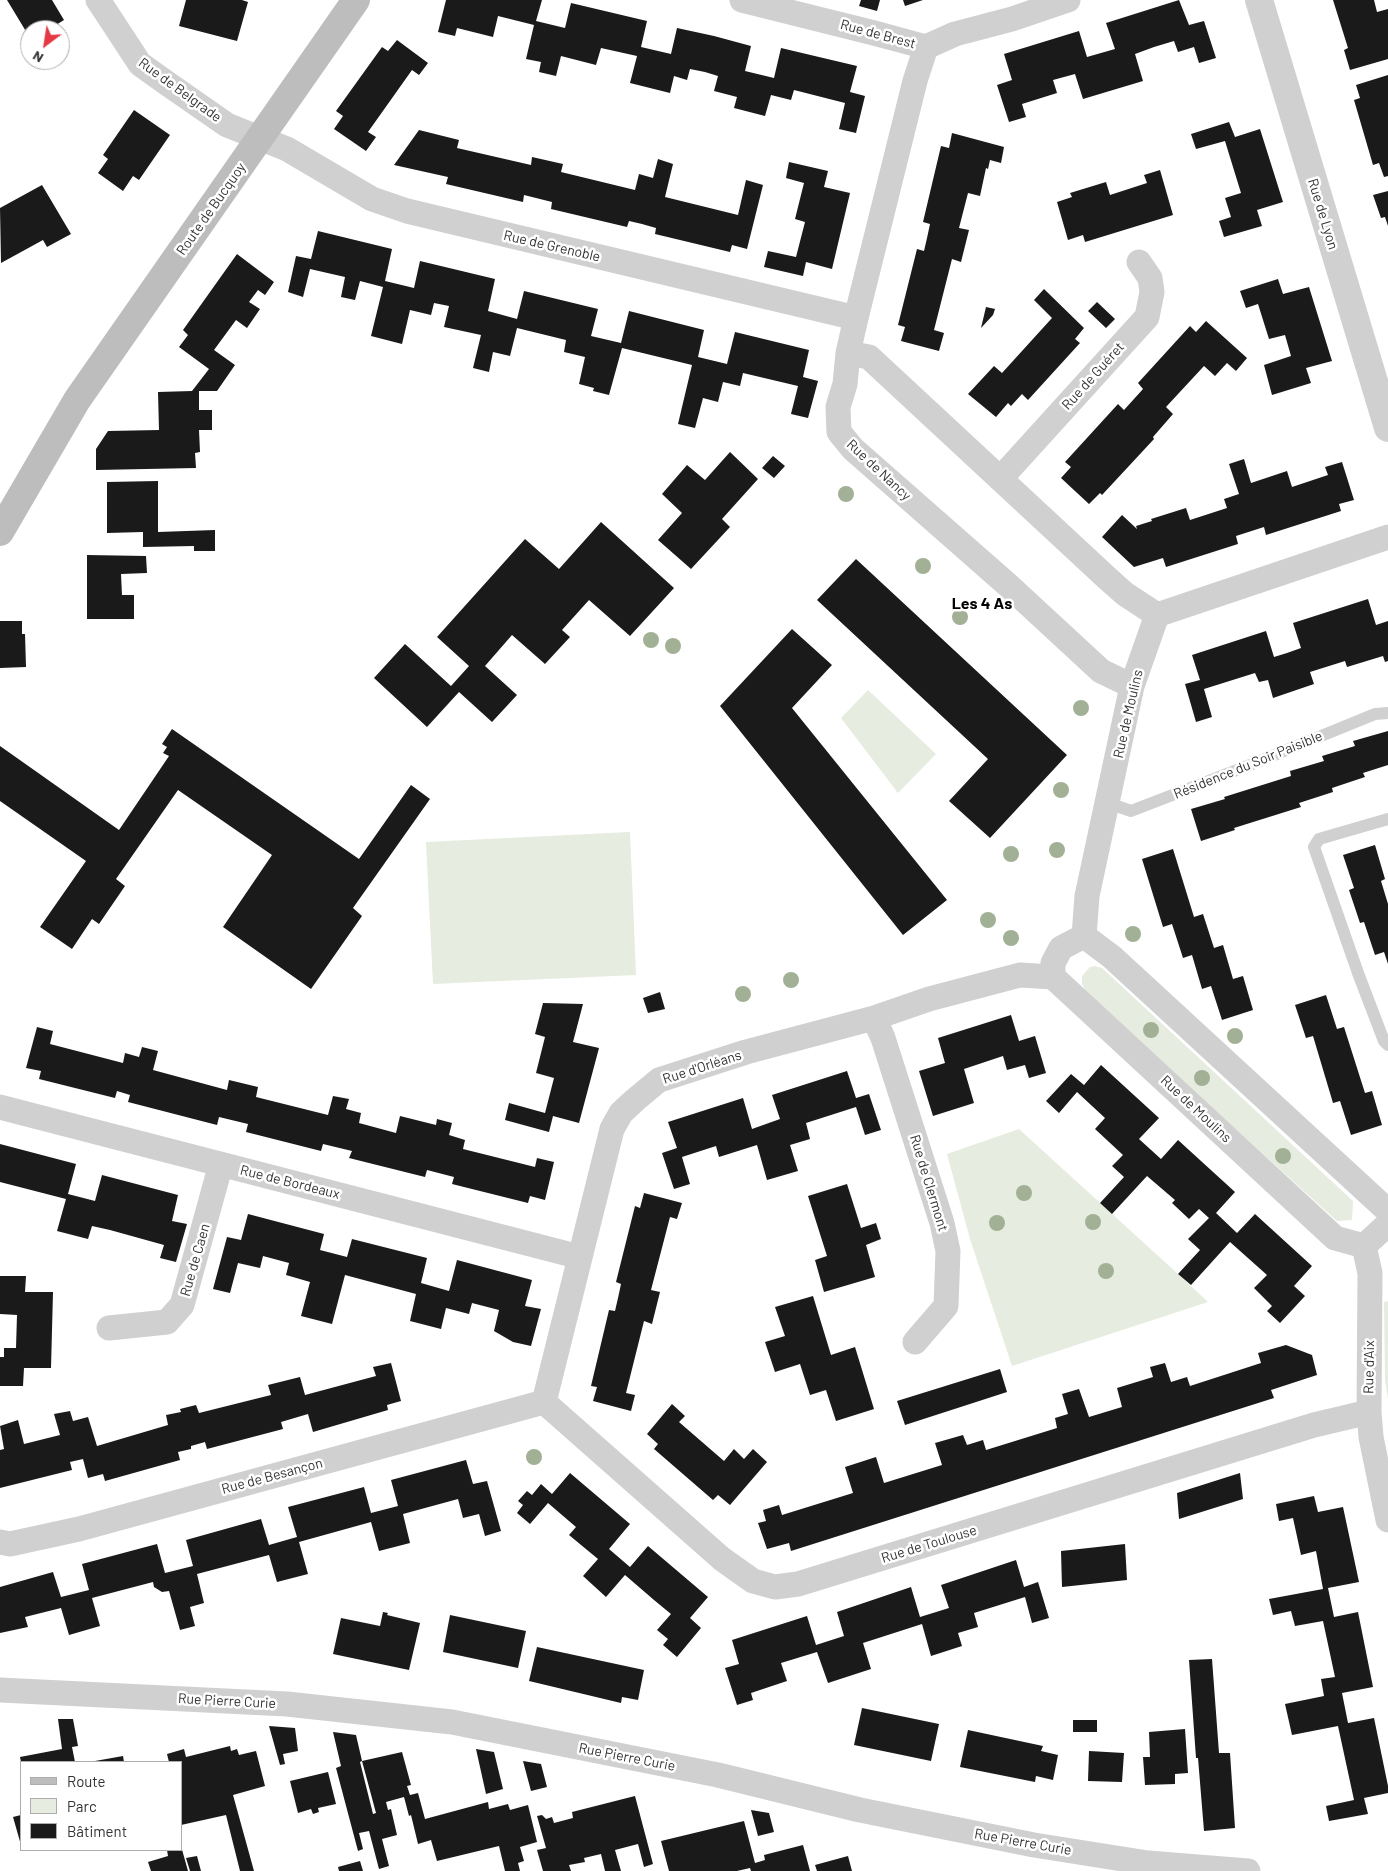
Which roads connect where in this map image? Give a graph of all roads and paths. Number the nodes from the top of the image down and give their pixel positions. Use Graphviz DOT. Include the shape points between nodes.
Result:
graph roads {
  1 [pos="98,0"];
  2 [pos="356,0"];
  3 [pos="742,0"];
  4 [pos="1068,0"];
  5 [pos="1259,0"];
  6 [pos="1009,9"];
  7 [pos="926,47"];
  8 [pos="260,138"];
  9 [pos="1139,262"];
  10 [pos="856,318"];
  11 [pos="848,352"];
  12 [pos="66,417"];
  13 [pos="1388,428"];
  14 [pos="1000,479"];
  15 [pos="0,494"];
  16 [pos="0,532"];
  17 [pos="1388,537"];
  18 [pos="1157,615"];
  19 [pos="1132,686"];
  20 [pos="1388,713"];
  21 [pos="1108,804"];
  22 [pos="1388,819"];
  23 [pos="1084,936"];
  24 [pos="1053,977"];
  25 [pos="874,1018"];
  26 [pos="1388,1045"];
  27 [pos="0,1108"];
  28 [pos="222,1164"];
  29 [pos="1388,1212"];
  30 [pos="1388,1224"];
  31 [pos="1364,1246"];
  32 [pos="580,1257"];
  33 [pos="109,1328"];
  34 [pos="915,1342"];
  35 [pos="544,1402"];
  36 [pos="1369,1412"];
  37 [pos="1388,1520"];
  38 [pos="0,1542"];
  39 [pos="0,1690"];
  40 [pos="1248,1871"];
  1 -- 8 [label="street, Rue de Belgrade" via="140,64 227,125"];
  2 -- 8 [label="main road, Route de Bucquoy"];
  3 -- 7 [label="street, Rue de Brest"];
  4 -- 6 [label="street, Rue de Brest"];
  5 -- 13 [label="street, Rue de Lyon"];
  6 -- 7 [label="street, Rue de Brest"];
  7 -- 10 [label="street"];
  8 -- 10 [label="street, Rue de Grenoble" via="287,149 372,199 407,211"];
  8 -- 12 [label="main road, Route de Bucquoy"];
  9 -- 14 [label="street, Rue de Guéret" via="1150,278 1152,292 1147,316"];
  10 -- 11 [label="street, Rue de Nancy"];
  11 -- 14 [label="street" via="869,358"];
  11 -- 19 [label="street, Rue de Nancy" via="845,384 838,407 839,432 1101,671"];
  12 -- 15 [label="main road, Route de Bucquoy"];
  12 -- 16 [label="main road, Route de Bucquoy"];
  14 -- 18 [label="street" via="1124,594"];
  17 -- 18 [label="street"];
  18 -- 19 [label="street, Rue de Moulins"];
  19 -- 21 [label="street, Rue de Moulins"];
  20 -- 21 [label="lane, Résidence du Soir Paisible" via="1375,714 1131,811"];
  21 -- 23 [label="street, Rue de Moulins" via="1087,896"];
  22 -- 26 [label="lane" via="1319,839 1314,847 1358,973"];
  23 -- 24 [label="street" via="1061,948 1053,963"];
  23 -- 29 [label="street" via="1112,957"];
  24 -- 25 [label="street, Rue d'Orléans" via="1020,975 929,999"];
  24 -- 31 [label="street, Rue de Moulins" via="1335,1238"];
  25 -- 32 [label="street, Rue d'Orléans" via="746,1052 659,1080 621,1113 612,1129"];
  25 -- 34 [label="street, Rue de Clermont" via="942,1223 948,1251 946,1306"];
  27 -- 28 [label="street, Rue de Bordeaux"];
  28 -- 32 [label="street, Rue de Bordeaux"];
  28 -- 33 [label="street, Rue de Caen" via="182,1305 167,1322"];
  30 -- 31 [label="street"];
  31 -- 36 [label="street, Rue d'Aix" via="1370,1273"];
  32 -- 35 [label="street, Rue d'Orléans"];
  35 -- 36 [label="street, Rue de Toulouse" via="722,1559 753,1581 775,1587 798,1584 1314,1425"];
  35 -- 38 [label="street, Rue de Besançon" via="79,1529 10,1544"];
  36 -- 37 [label="street, Rue d'Aix"];
  39 -- 40 [label="street, Rue Pierre Curie" via="286,1704 452,1722 661,1763 860,1810 1034,1845 1148,1863"];
}
